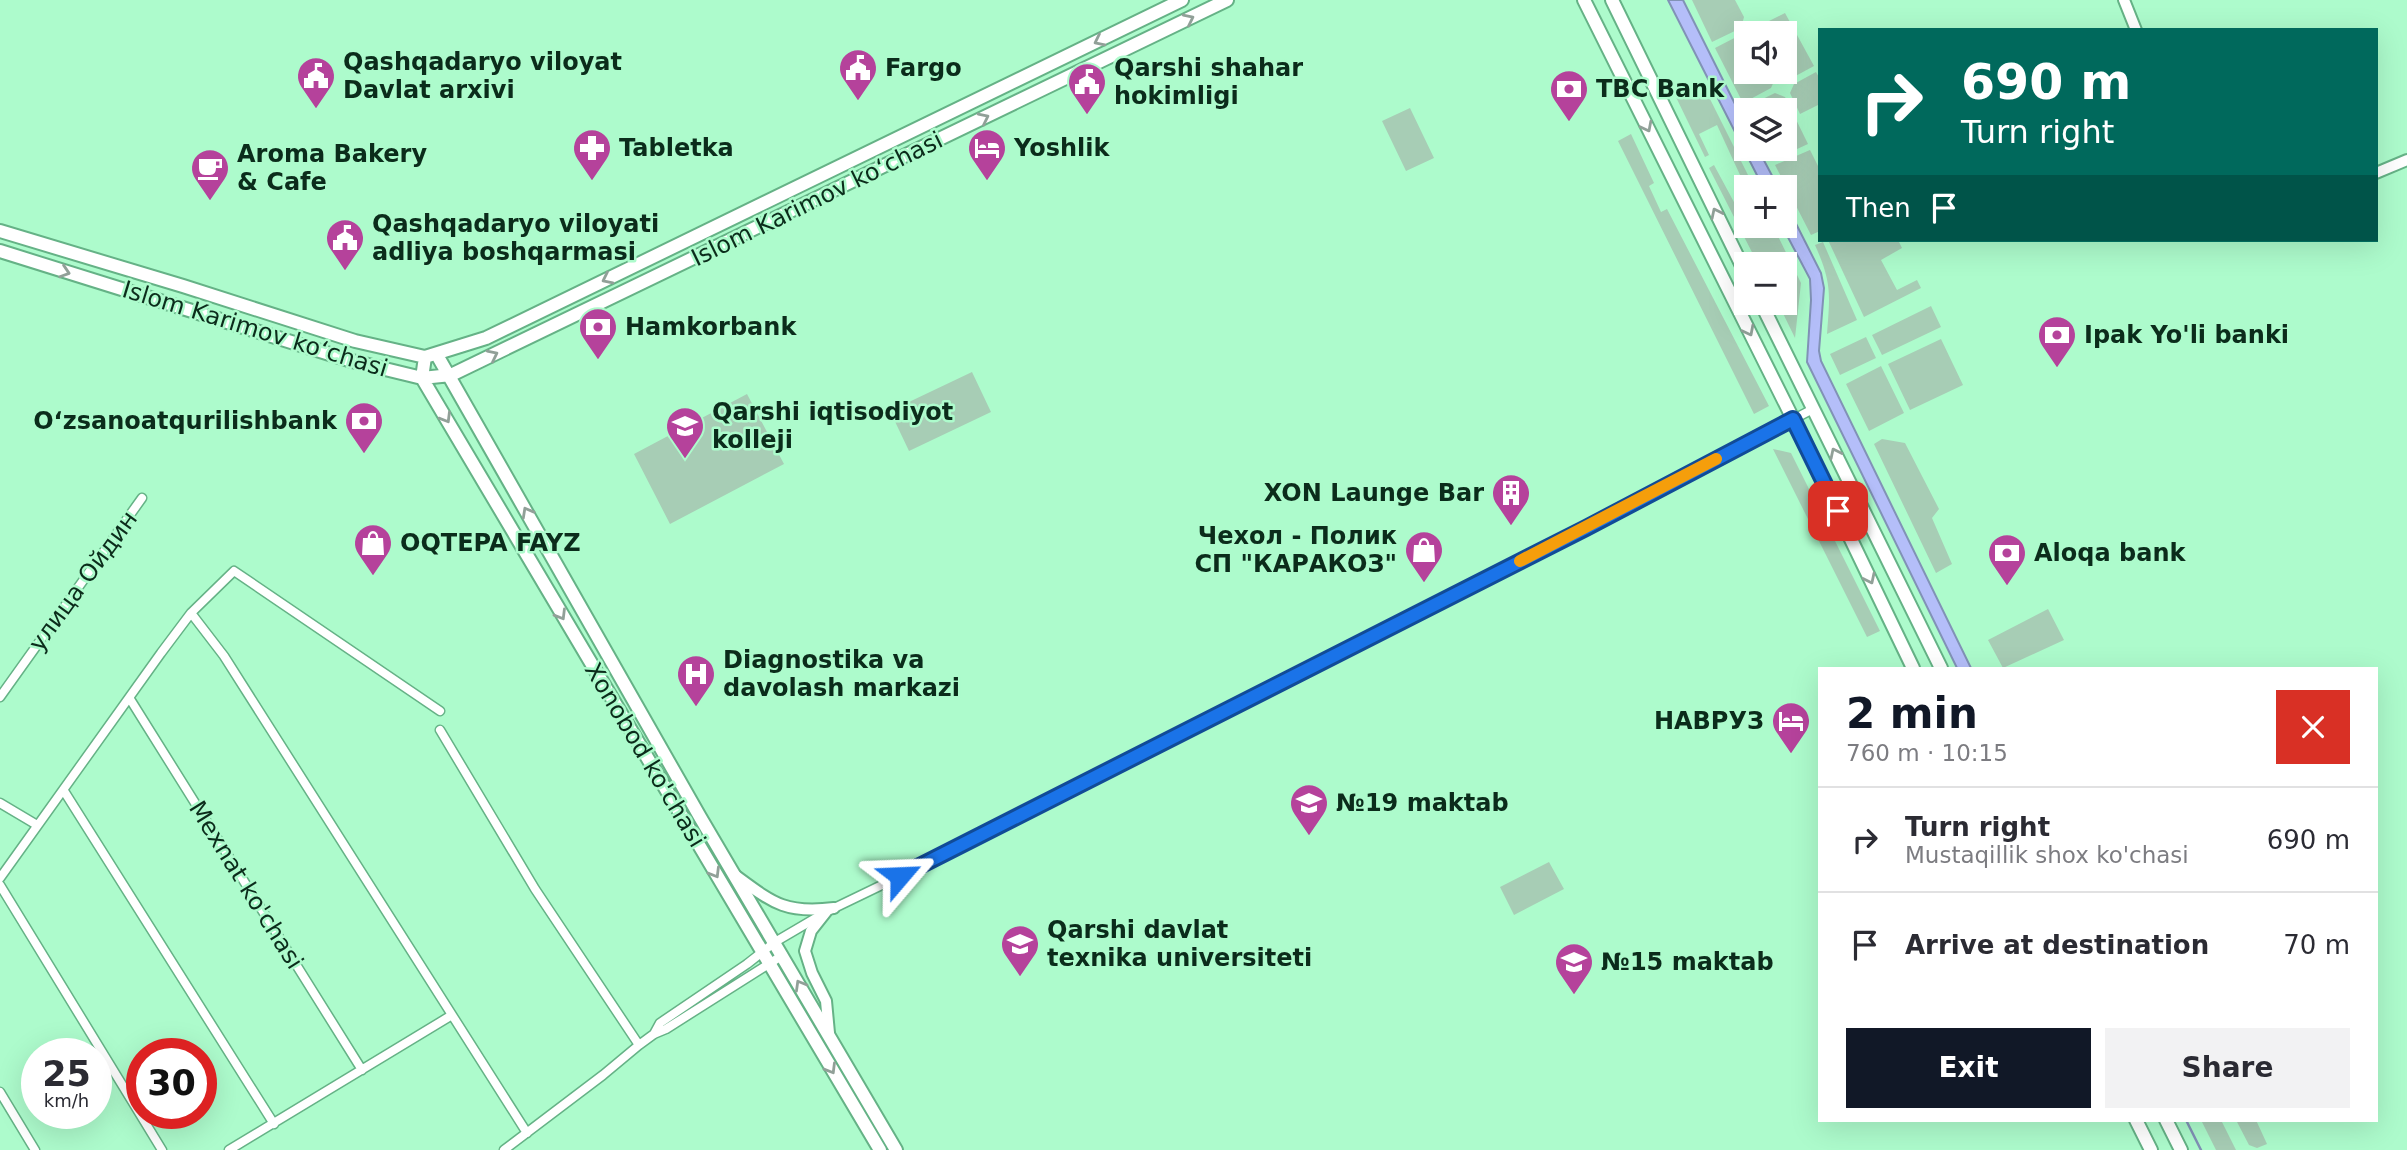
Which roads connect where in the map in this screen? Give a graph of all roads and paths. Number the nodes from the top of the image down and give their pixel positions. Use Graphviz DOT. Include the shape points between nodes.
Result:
graph roads {
  1 [pos="1182,0"];
  2 [pos="1227,0"];
  3 [pos="1584,0"];
  4 [pos="1612,0"];
  5 [pos="2124,0"];
  6 [pos="2135,28"];
  7 [pos="2407,160"];
  8 [pos="2378,172"];
  9 [pos="0,231"];
  10 [pos="0,251"];
  11 [pos="1735,252"];
  12 [pos="187,287"];
  13 [pos="183,307"];
  14 [pos="1767,315"];
  15 [pos="431,356"];
  16 [pos="451,375"];
  17 [pos="422,378"];
  18 [pos="1814,409"];
  19 [pos="1793,419"];
  20 [pos="142,498"];
  21 [pos="191,614"];
  22 [pos="1913,667"];
  23 [pos="1941,667"];
  24 [pos="0,697"];
  25 [pos="130,699"];
  26 [pos="440,711"];
  27 [pos="440,730"];
  28 [pos="64,791"];
  29 [pos="0,803"];
  30 [pos="37,825"];
  31 [pos="734,874"];
  32 [pos="0,878"];
  33 [pos="0,885"];
  34 [pos="830,910"];
  35 [pos="775,942"];
  36 [pos="762,952"];
  37 [pos="783,956"];
  38 [pos="769,965"];
  39 [pos="452,1015"];
  40 [pos="654,1034"];
  41 [pos="829,1036"];
  42 [pos="639,1045"];
  43 [pos="362,1070"];
  44 [pos="0,1092"];
  45 [pos="2137,1122"];
  46 [pos="2167,1122"];
  47 [pos="274,1124"];
  48 [pos="527,1133"];
  49 [pos="506,1149"];
  50 [pos="35,1150"];
  51 [pos="162,1150"];
  52 [pos="229,1150"];
  53 [pos="880,1150"];
  54 [pos="895,1150"];
  55 [pos="2151,1150"];
  56 [pos="2181,1150"];
  1 -- 15 [label="main road, Islom Karimov ko‘chasi, one-way" via="486,338"];
  16 -- 2 [label="main road, Islom Karimov ko‘chasi, one-way"];
  3 -- 19 [label="main road, one-way"];
  11 -- 4 [label="main road, one-way"];
  5 -- 6 [label="street"];
  7 -- 8 [label="street"];
  9 -- 12 [label="main road, Islom Karimov ko‘chasi"];
  10 -- 13 [label="main road, Islom Karimov ko‘chasi, one-way"];
  12 -- 13 [label="main road"];
  12 -- 15 [label="main road, Islom Karimov ko‘chasi" via="355,341"];
  13 -- 17 [label="main road, Islom Karimov ko‘chasi"];
  14 -- 18 [label="main road"];
  15 -- 16 [label="main road, Xonobod ko'chasi"];
  15 -- 17 [label="main road"];
  16 -- 17 [label="main road, Islom Karimov ko‘chasi"];
  31 -- 16 [label="main road, Xonobod ko'chasi, one-way"];
  17 -- 36 [label="main road, Xonobod ko'chasi, one-way"];
  18 -- 19 [label="street"];
  23 -- 18 [label="main road, one-way"];
  19 -- 22 [label="main road, one-way"];
  19 -- 34 [label="street"];
  20 -- 24 [label="street, улица Ойдин"];
  21 -- 25 [label="street"];
  21 -- 26 [label="street" via="234,571"];
  21 -- 39 [label="street" via="224,656"];
  25 -- 28 [label="street"];
  25 -- 43 [label="street, Mexnat ko'chasi"];
  27 -- 42 [label="street" via="535,889"];
  28 -- 30 [label="street"];
  28 -- 47 [label="street"];
  29 -- 30 [label="street"];
  30 -- 32 [label="street"];
  31 -- 34 [label="street" via="787,908"];
  31 -- 35 [label="main road, Xonobod ko'chasi"];
  33 -- 51 [label="street"];
  34 -- 35 [label="street"];
  34 -- 41 [label="street" via="811,932 806,951 826,1001"];
  35 -- 36 [label="street"];
  35 -- 37 [label="main road, Xonobod ko'chasi"];
  36 -- 38 [label="main road, Xonobod ko'chasi"];
  36 -- 40 [label="street" via="660,1023"];
  37 -- 38 [label="street"];
  41 -- 37 [label="main road, Xonobod ko'chasi, one-way"];
  38 -- 40 [label="street"];
  38 -- 53 [label="main road, Xonobod ko'chasi, one-way"];
  39 -- 43 [label="street"];
  39 -- 48 [label="street"];
  40 -- 42 [label="street"];
  41 -- 54 [label="main road, Xonobod ko'chasi"];
  42 -- 48 [label="street"];
  43 -- 47 [label="street"];
  44 -- 50 [label="street"];
  45 -- 55 [label="main road"];
  46 -- 56 [label="main road"];
  47 -- 52 [label="street"];
  48 -- 49 [label="street"];
}
